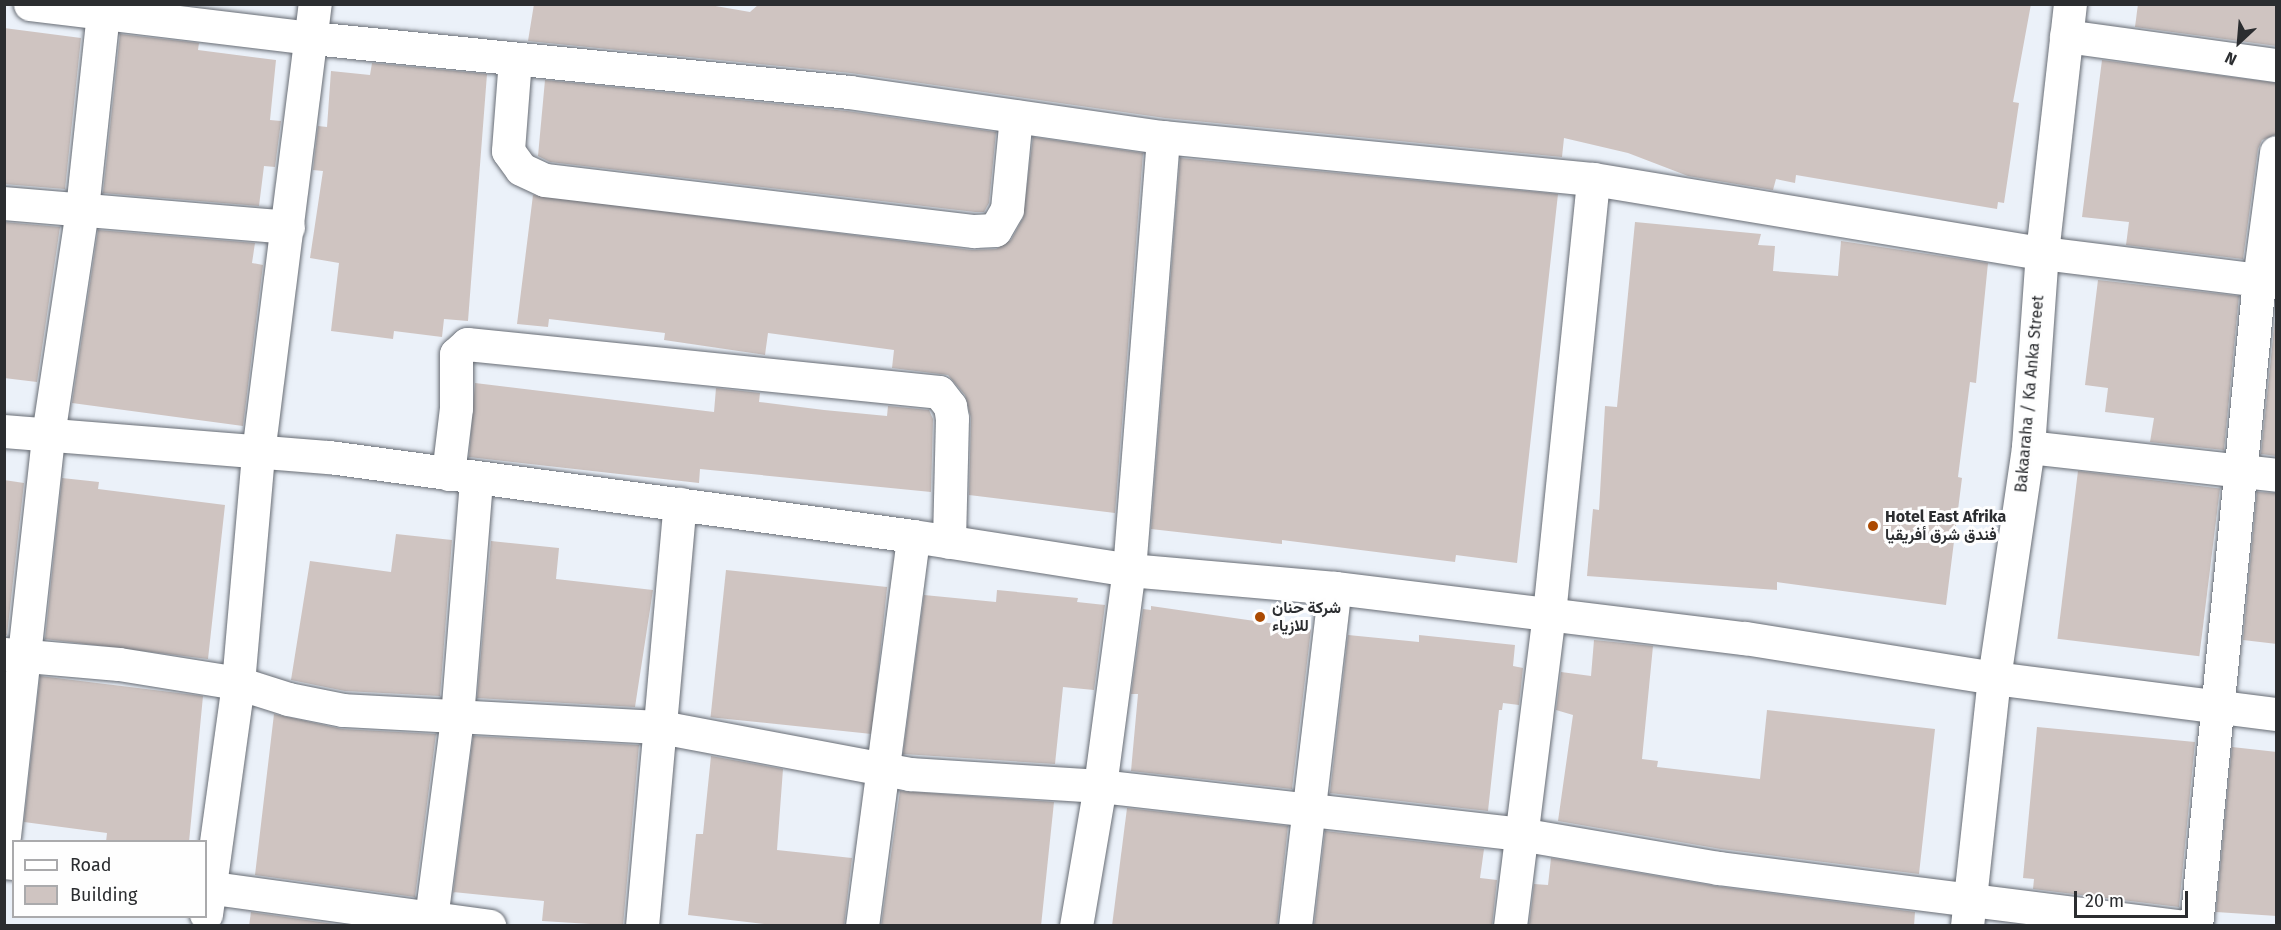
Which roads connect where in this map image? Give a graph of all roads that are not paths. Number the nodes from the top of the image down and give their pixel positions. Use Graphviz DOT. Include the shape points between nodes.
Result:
graph roads {
  1 [pos="30,4"];
  2 [pos="315,4"];
  3 [pos="104,9"];
  4 [pos="2068,20"];
  5 [pos="312,38"];
  6 [pos="515,59"];
  7 [pos="2277,64"];
  8 [pos="1016,116"];
  9 [pos="1163,137"];
  10 [pos="2277,152"];
  11 [pos="1593,179"];
  12 [pos="4,202"];
  13 [pos="82,209"];
  14 [pos="288,227"];
  15 [pos="2042,253"];
  16 [pos="2268,281"];
  17 [pos="4,430"];
  18 [pos="48,435"];
  19 [pos="2028,447"];
  20 [pos="258,453"];
  21 [pos="2242,471"];
  22 [pos="2277,475"];
  23 [pos="462,477"];
  24 [pos="680,504"];
  25 [pos="913,536"];
  26 [pos="949,542"];
  27 [pos="1129,570"];
  28 [pos="1335,588"];
  29 [pos="1549,614"];
  30 [pos="15,655"];
  31 [pos="1994,678"];
  32 [pos="238,683"];
  33 [pos="2216,707"];
  34 [pos="2277,714"];
  35 [pos="457,717"];
  36 [pos="661,727"];
  37 [pos="879,767"];
  38 [pos="1100,786"];
  39 [pos="1308,812"];
  40 [pos="1520,834"];
  41 [pos="4,836"];
  42 [pos="207,894"];
  43 [pos="207,901"];
  44 [pos="1968,913"];
  45 [pos="430,922"];
  46 [pos="489,926"];
  47 [pos="642,926"];
  48 [pos="862,926"];
  49 [pos="1076,926"];
  50 [pos="1295,926"];
  51 [pos="1509,926"];
  52 [pos="2179,926"];
  53 [pos="2196,926"];
  1 -- 3 [label="street"];
  2 -- 5 [label="street"];
  3 -- 5 [label="street"];
  3 -- 13 [label="street"];
  4 -- 7 [label="street"];
  4 -- 15 [label="street, Bakaaraha / Ka Anka Street"];
  5 -- 6 [label="street"];
  5 -- 14 [label="street"];
  6 -- 8 [label="street" via="849,92"];
  6 -- 8 [label="street" via="508,152 521,169 545,180 974,231 995,230 1007,209"];
  8 -- 9 [label="street"];
  9 -- 11 [label="street"];
  9 -- 27 [label="street"];
  10 -- 16 [label="street"];
  11 -- 15 [label="street"];
  11 -- 29 [label="street"];
  12 -- 13 [label="street"];
  13 -- 14 [label="street"];
  13 -- 18 [label="street"];
  14 -- 20 [label="street"];
  15 -- 16 [label="street"];
  15 -- 19 [label="street, Bakaaraha / Ka Anka Street"];
  16 -- 21 [label="street"];
  17 -- 18 [label="street"];
  18 -- 20 [label="street"];
  18 -- 30 [label="street"];
  19 -- 21 [label="street"];
  19 -- 31 [label="street, Bakaaraha / Ka Anka Street"];
  20 -- 23 [label="street" via="329,457"];
  20 -- 32 [label="street"];
  21 -- 22 [label="street"];
  21 -- 33 [label="street"];
  23 -- 24 [label="street"];
  23 -- 26 [label="street" via="456,354 467,344 939,392 950,406 952,418"];
  23 -- 35 [label="street"];
  24 -- 25 [label="street"];
  24 -- 36 [label="street"];
  25 -- 26 [label="street"];
  25 -- 37 [label="street"];
  26 -- 27 [label="street"];
  27 -- 28 [label="street"];
  27 -- 38 [label="street"];
  28 -- 29 [label="street"];
  28 -- 39 [label="street"];
  29 -- 31 [label="street" via="1745,638"];
  29 -- 40 [label="street"];
  30 -- 32 [label="street" via="119,664"];
  30 -- 41 [label="street"];
  31 -- 33 [label="street"];
  31 -- 44 [label="street, Bakaaraha / Ka Anka Street"];
  32 -- 35 [label="street" via="288,699 343,710"];
  32 -- 42 [label="street"];
  33 -- 34 [label="street"];
  33 -- 53 [label="street"];
  35 -- 36 [label="street"];
  35 -- 45 [label="street"];
  36 -- 37 [label="street"];
  36 -- 47 [label="street"];
  37 -- 38 [label="street" via="910,774"];
  37 -- 48 [label="street"];
  38 -- 39 [label="street"];
  38 -- 49 [label="street"];
  39 -- 40 [label="street"];
  39 -- 50 [label="street"];
  40 -- 44 [label="street"];
  40 -- 51 [label="street"];
  43 -- 45 [label="street"];
  44 -- 52 [label="street"];
  45 -- 46 [label="street"];
}
